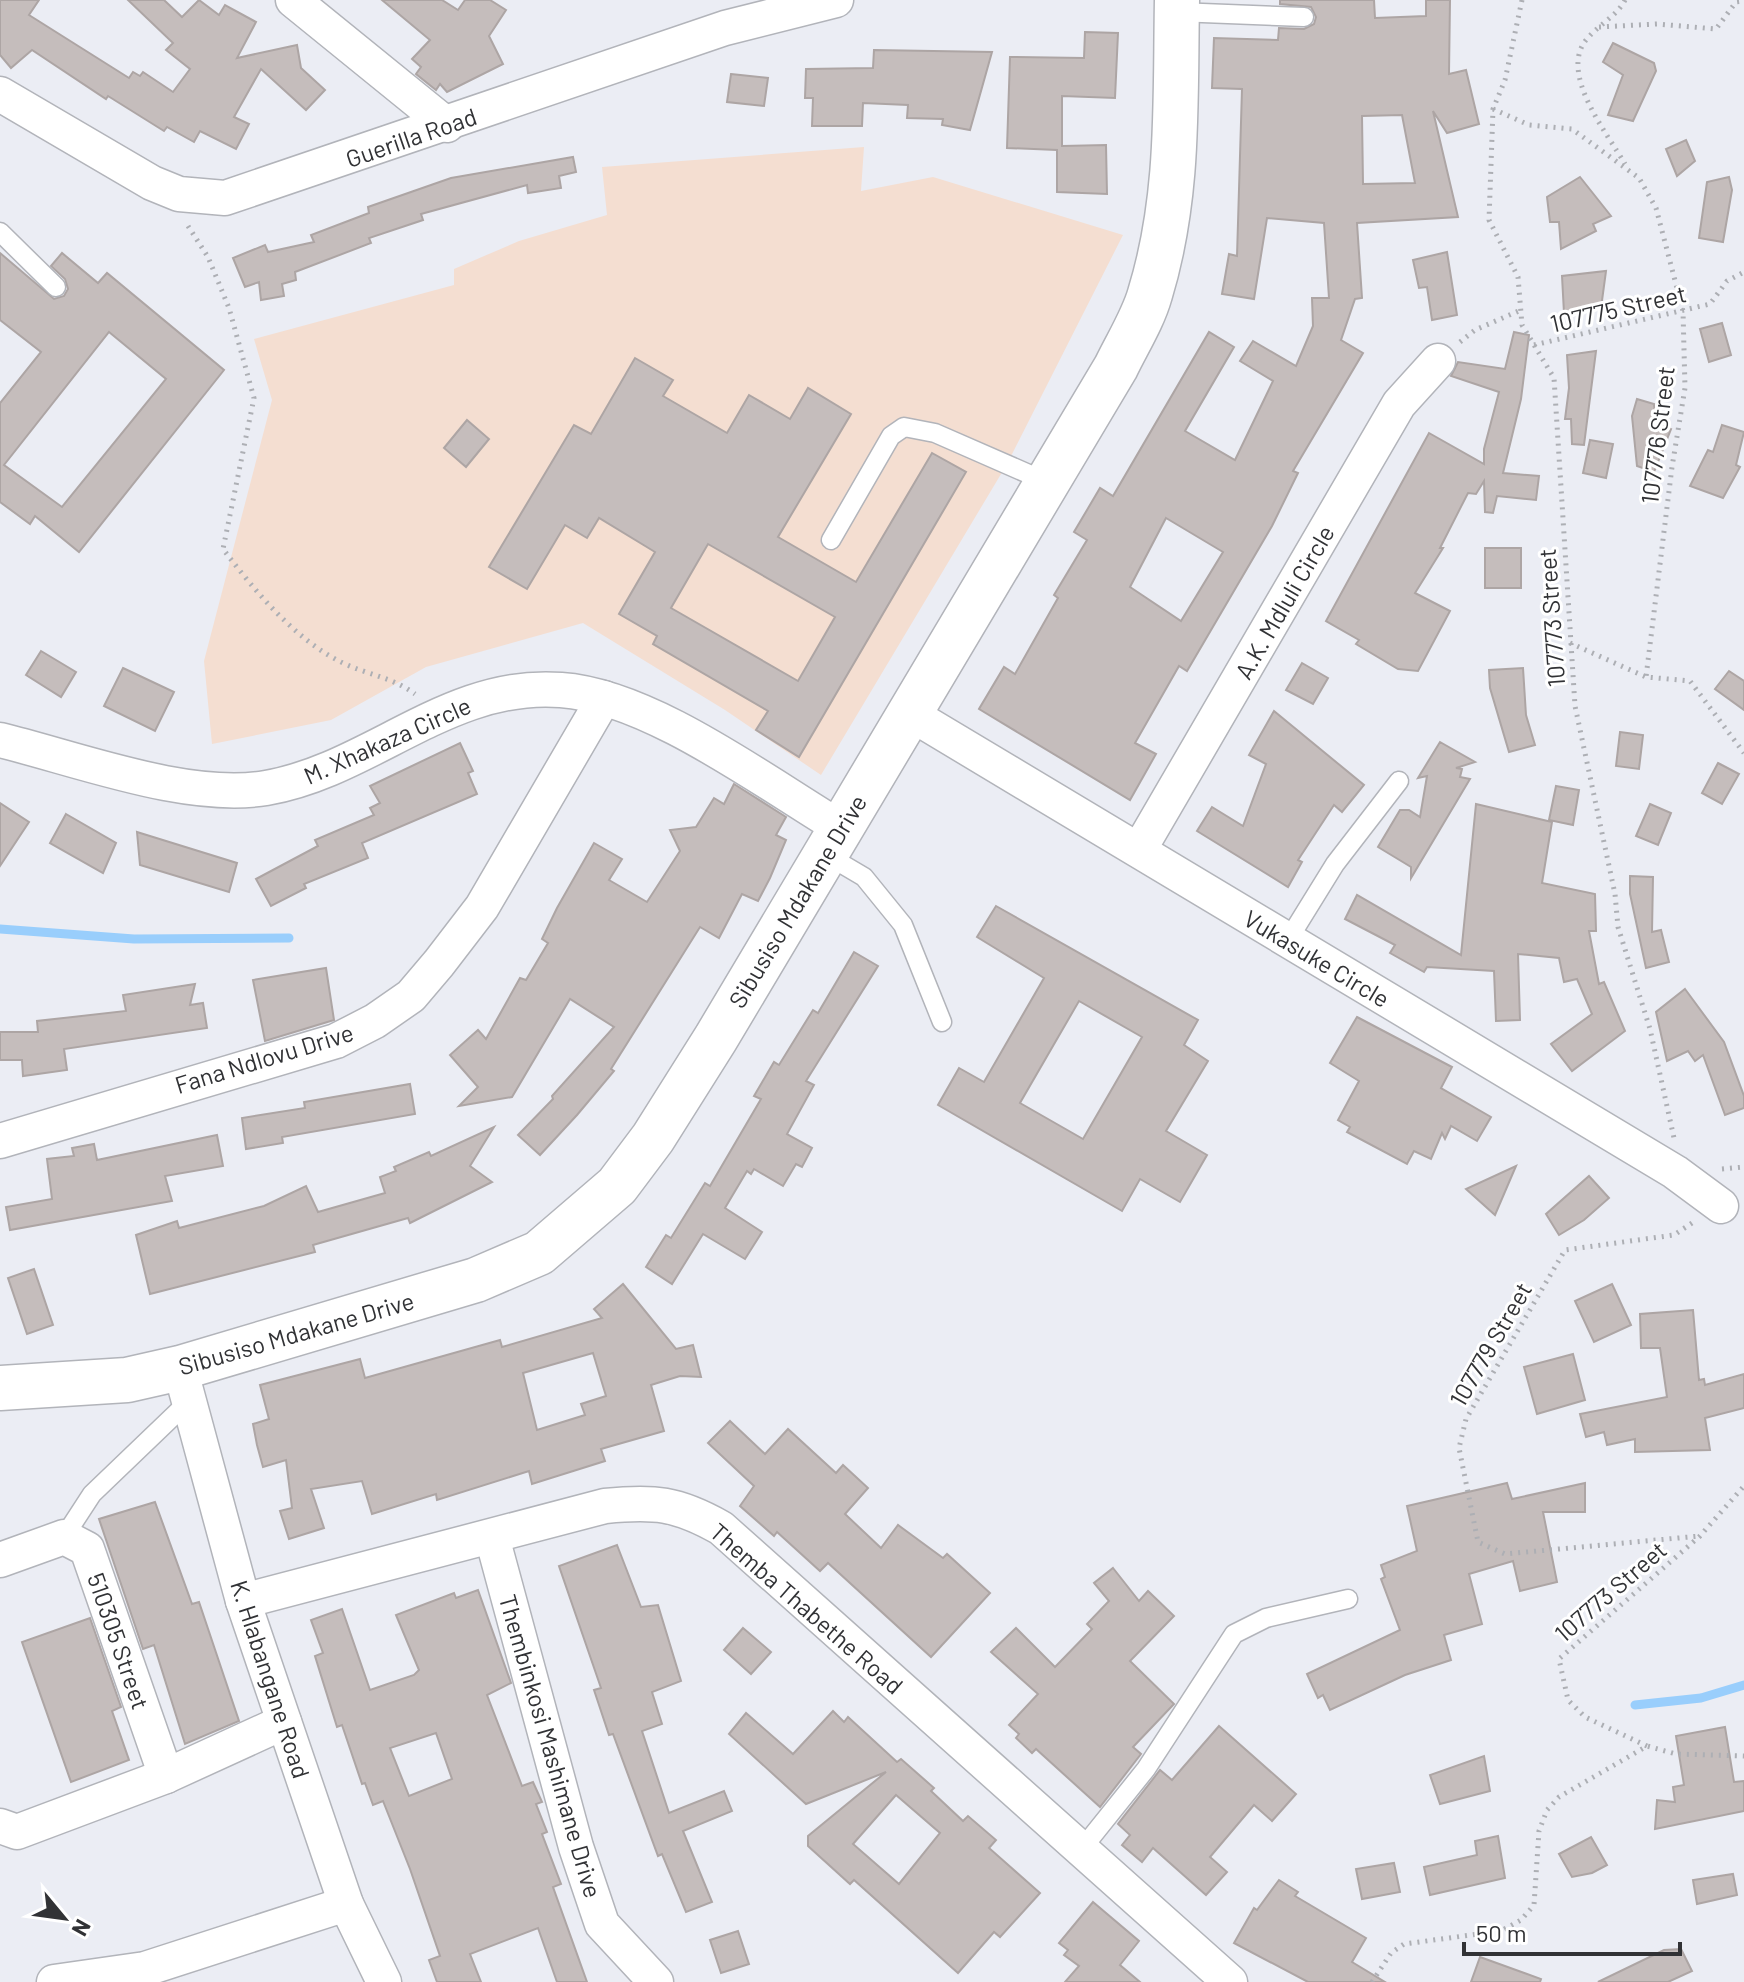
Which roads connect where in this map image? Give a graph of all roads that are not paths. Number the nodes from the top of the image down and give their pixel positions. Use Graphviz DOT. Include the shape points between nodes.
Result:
graph roads {
  1 [pos="293,0"];
  2 [pos="836,0"];
  3 [pos="1177,6"];
  4 [pos="1304,17"];
  5 [pos="0,94"];
  6 [pos="447,125"];
  7 [pos="0,232"];
  8 [pos="56,287"];
  9 [pos="1438,361"];
  10 [pos="1047,482"];
  11 [pos="831,540"];
  12 [pos="604,698"];
  13 [pos="909,713"];
  14 [pos="0,740"];
  15 [pos="1399,781"];
  16 [pos="833,841"];
  17 [pos="1139,850"];
  18 [pos="1288,940"];
  19 [pos="942,1022"];
  20 [pos="0,1141"];
  21 [pos="1721,1206"];
  22 [pos="185,1384"];
  23 [pos="0,1388"];
  24 [pos="64,1537"];
  25 [pos="492,1537"];
  26 [pos="0,1560"];
  27 [pos="1348,1599"];
  28 [pos="243,1601"];
  29 [pos="284,1722"];
  30 [pos="166,1776"];
  31 [pos="0,1826"];
  32 [pos="1081,1850"];
  33 [pos="346,1904"];
  34 [pos="54,1982"];
  35 [pos="384,1982"];
  36 [pos="656,1982"];
  37 [pos="1230,1982"];
  1 -- 6 [label="street"];
  2 -- 6 [label="street, Guerilla Road" via="725,28"];
  3 -- 4 [label="lane"];
  3 -- 10 [label="street, Sibusiso Mdakane Drive" via="1176,166 1149,298 1116,367"];
  5 -- 6 [label="street, Guerilla Road" via="152,183 179,194 225,198"];
  7 -- 8 [label="lane"];
  9 -- 17 [label="street, A.K. Mdluli Circle" via="1399,404"];
  10 -- 11 [label="lane" via="935,433 904,427 891,436"];
  10 -- 13 [label="street, Sibusiso Mdakane Drive"];
  12 -- 14 [label="street, M. Xhakaza Circle" via="561,690 487,696 435,715 307,777 266,788 223,791 182,786"];
  12 -- 16 [label="street, M. Xhakaza Circle" via="674,727"];
  12 -- 20 [label="street, Fana Ndlovu Drive" via="482,907 411,996 336,1041"];
  13 -- 16 [label="street, Sibusiso Mdakane Drive"];
  13 -- 17 [label="street, Vukasuke Circle"];
  15 -- 18 [label="lane" via="1335,864"];
  16 -- 19 [label="lane" via="903,925"];
  16 -- 22 [label="street, Sibusiso Mdakane Drive" via="653,1138 617,1186 539,1253"];
  17 -- 18 [label="street, Vukasuke Circle"];
  18 -- 21 [label="street, Vukasuke Circle" via="1675,1172"];
  22 -- 23 [label="street, Sibusiso Mdakane Drive" via="127,1380"];
  22 -- 24 [label="lane" via="92,1494"];
  22 -- 28 [label="street, K. Hlabangane Road"];
  24 -- 26 [label="street"];
  24 -- 30 [label="street, 510305 Street" via="87,1549"];
  25 -- 28 [label="street, Themba Thabethe Road"];
  25 -- 32 [label="street, Themba Thabethe Road" via="605,1506 645,1502 691,1511 721,1528"];
  25 -- 36 [label="street, Thembinkosi Mashimane Drive" via="602,1924"];
  27 -- 32 [label="lane" via="1252,1622 1234,1634 1146,1769"];
  28 -- 29 [label="street, K. Hlabangane Road"];
  29 -- 30 [label="street"];
  29 -- 33 [label="street, K. Hlabangane Road"];
  30 -- 31 [label="street" via="17,1832"];
  32 -- 37 [label="street, Themba Thabethe Road"];
  33 -- 34 [label="street" via="145,1969"];
  33 -- 35 [label="street, K. Hlabangane Road"];
}
